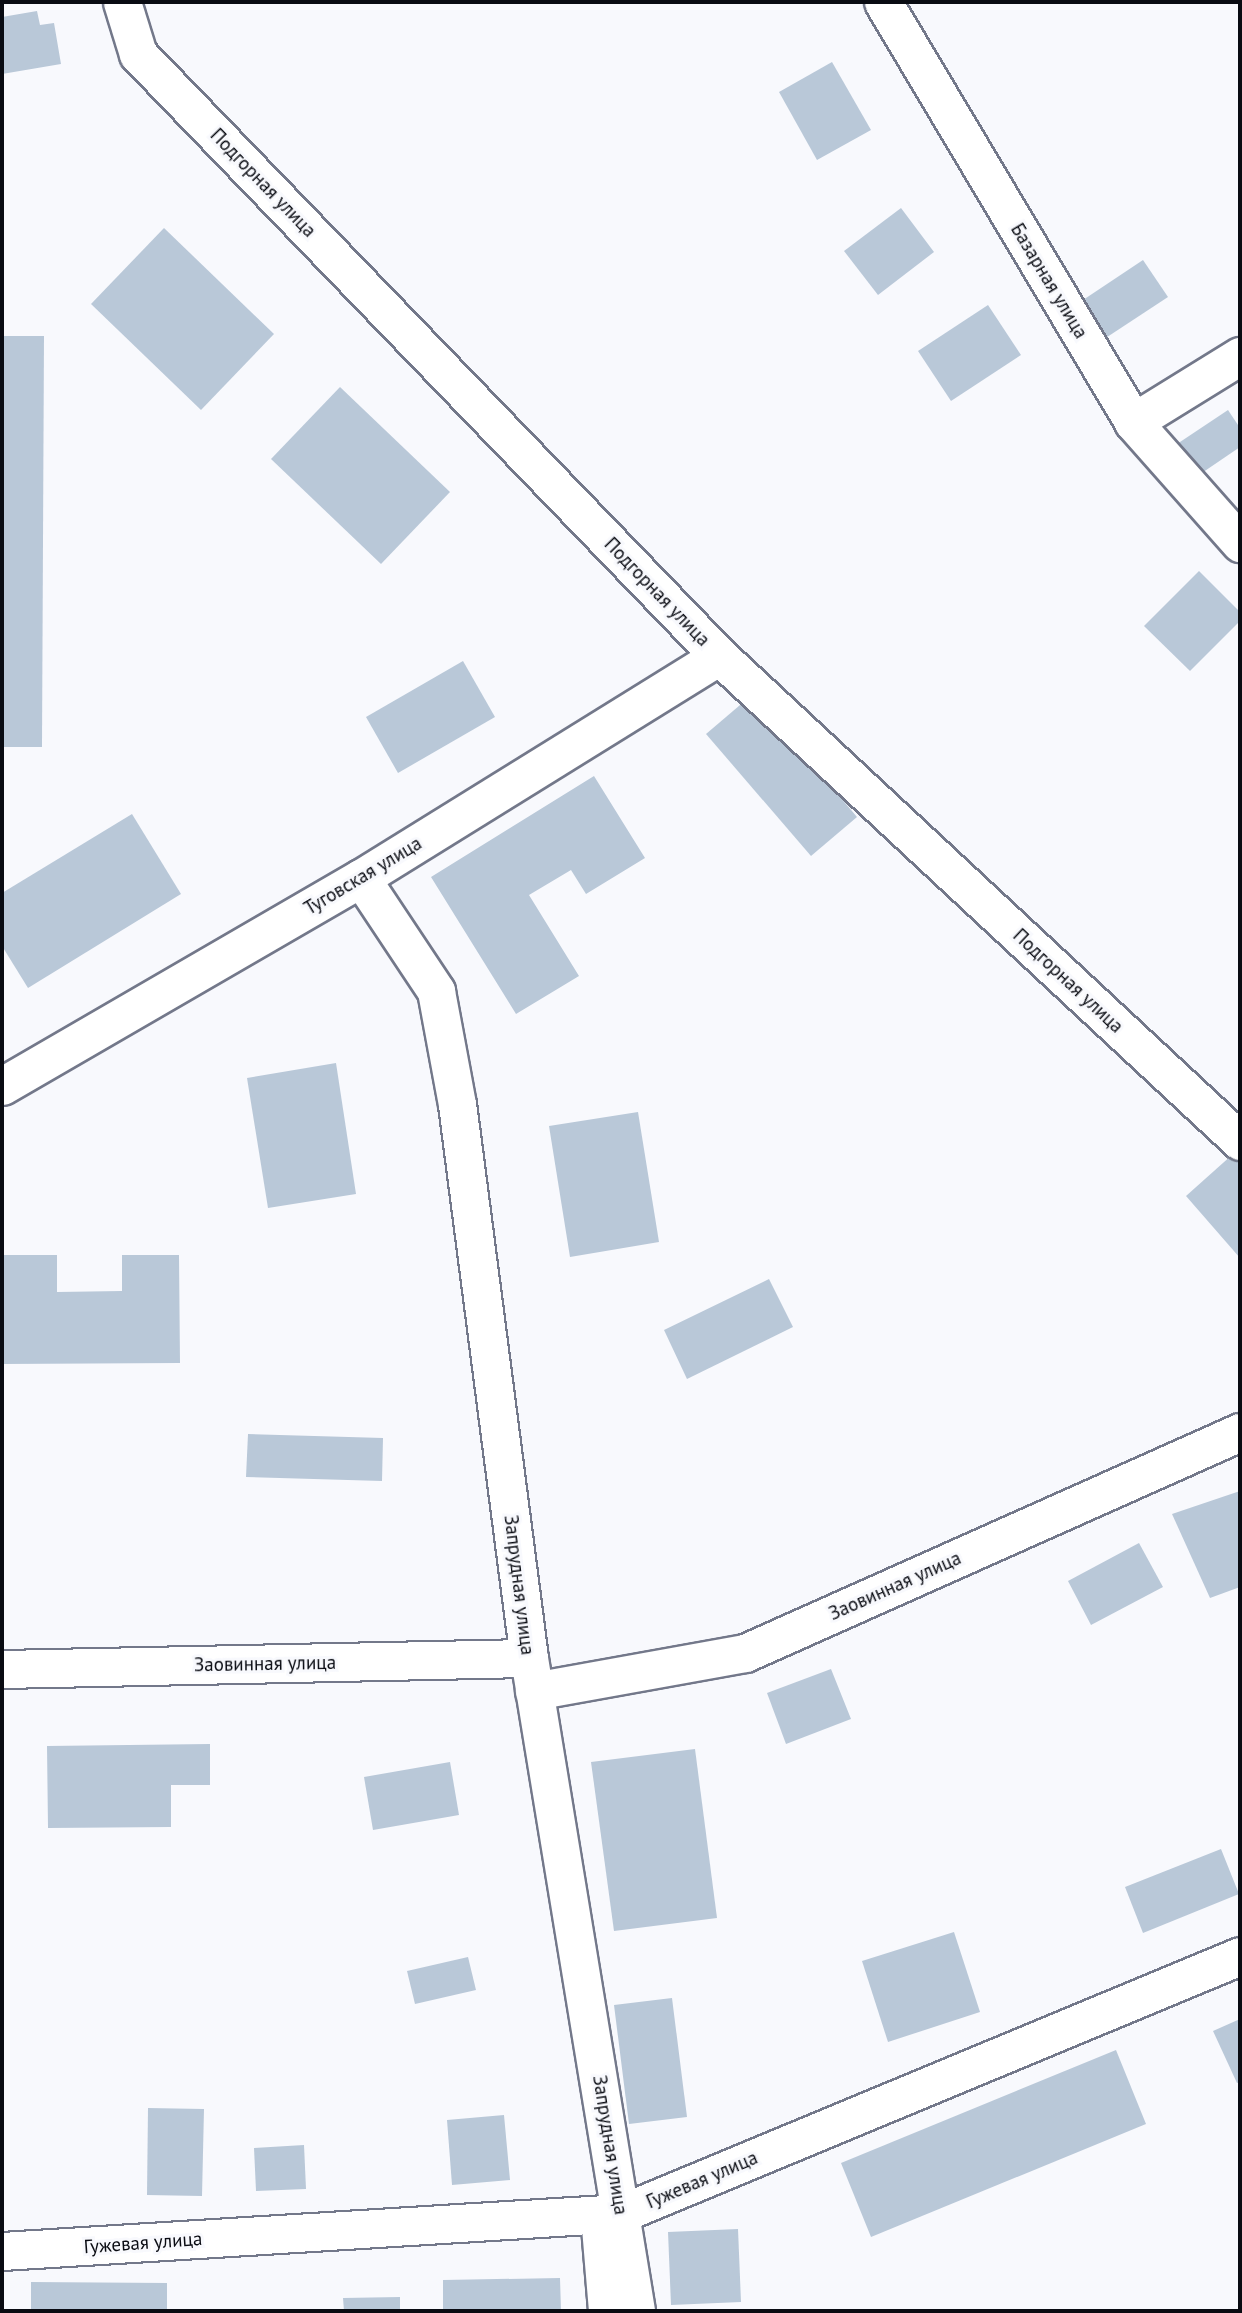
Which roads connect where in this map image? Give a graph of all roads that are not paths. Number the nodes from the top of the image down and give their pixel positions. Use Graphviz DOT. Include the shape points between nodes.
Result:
graph roads {
  1 [pos="122,2"];
  2 [pos="883,2"];
  3 [pos="1240,356"];
  4 [pos="1133,422"];
  5 [pos="1240,543"];
  6 [pos="719,656"];
  7 [pos="361,878"];
  8 [pos="2,1086"];
  9 [pos="1240,1141"];
  10 [pos="1240,1432"];
  11 [pos="2,1670"];
  12 [pos="531,1674"];
  13 [pos="1240,1956"];
  14 [pos="610,2214"];
  15 [pos="2,2252"];
  16 [pos="607,2311"];
  17 [pos="636,2311"];
  1 -- 6 [label="street, Подгорная улица" via="138,54"];
  2 -- 4 [label="street, Базарная улица"];
  3 -- 4 [label="street"];
  4 -- 5 [label="street, Базарная улица"];
  6 -- 7 [label="street, Туговская улица"];
  6 -- 9 [label="street, Подгорная улица"];
  7 -- 8 [label="street, Туговская улица"];
  7 -- 12 [label="street, Запрудная улица" via="436,991 457,1104"];
  10 -- 12 [label="street, Заовинная улица" via="745,1653"];
  11 -- 12 [label="street, Заовинная улица"];
  12 -- 14 [label="street, Запрудная улица"];
  13 -- 14 [label="street, Гужевая улица"];
  14 -- 15 [label="street, Гужевая улица"];
  14 -- 16 [label="street"];
  14 -- 17 [label="street, Запрудная улица"];
}
